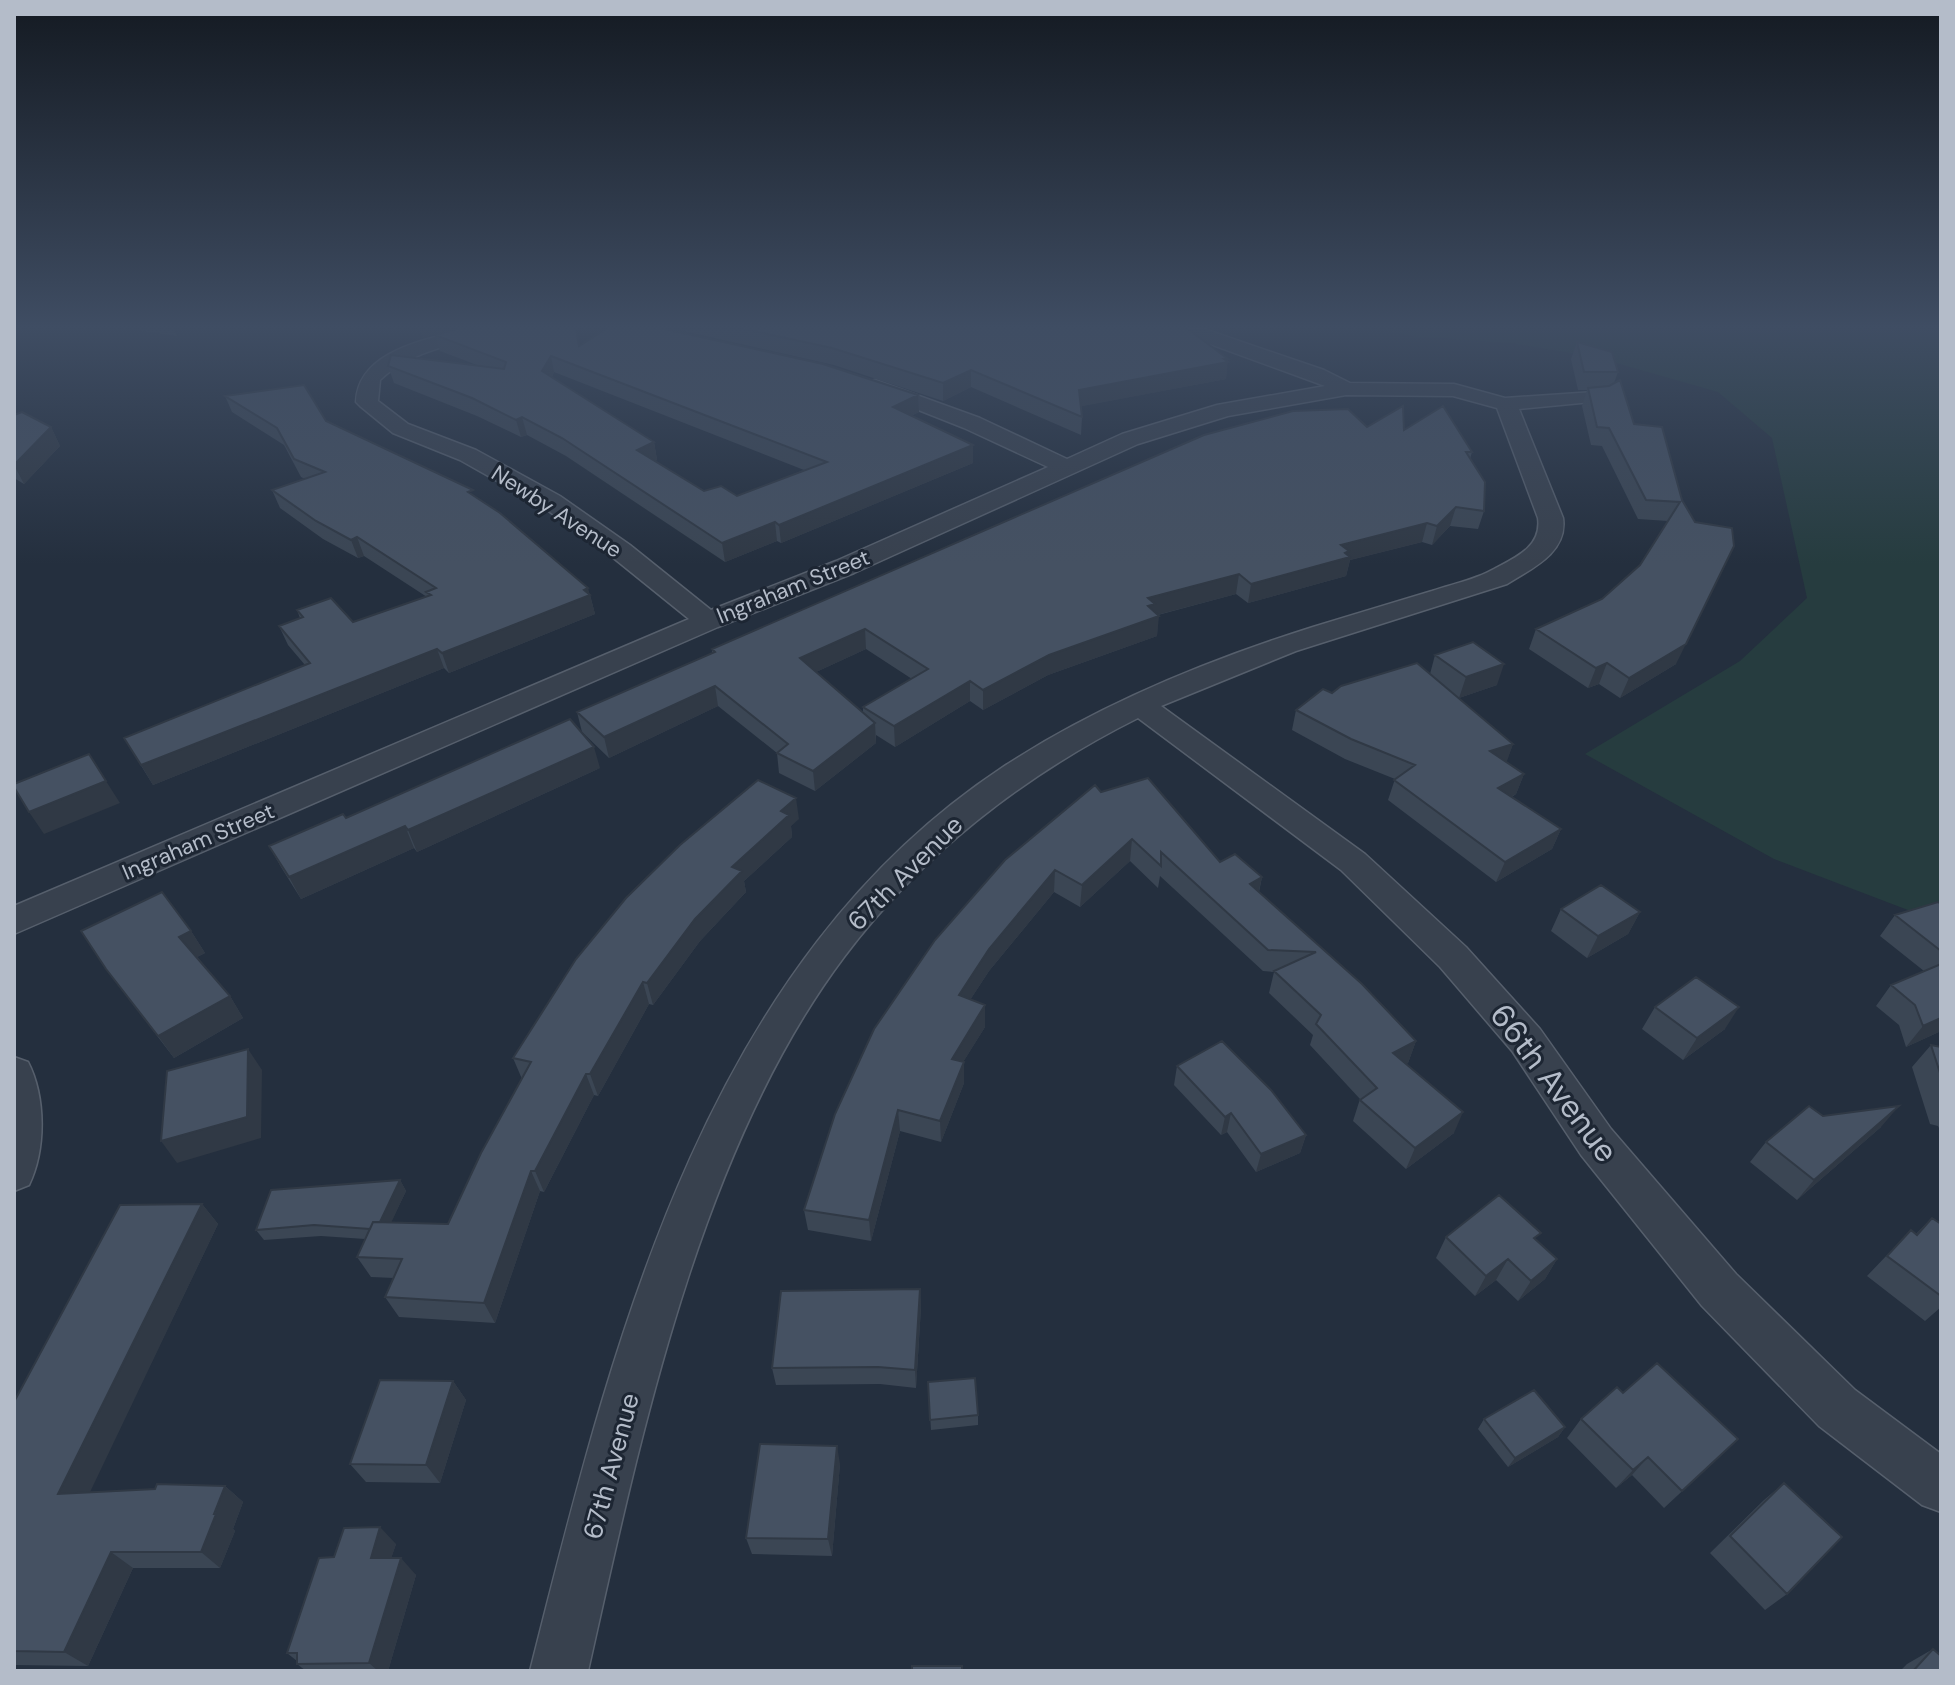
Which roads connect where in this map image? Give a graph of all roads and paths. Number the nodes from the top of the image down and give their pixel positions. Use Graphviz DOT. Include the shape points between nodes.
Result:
graph roads {
  1 [pos="372,408"];
  2 [pos="931,408"];
  3 [pos="1239,408"];
  4 [pos="1508,408"];
  5 [pos="1067,467"];
  6 [pos="708,621"];
  7 [pos="1141,706"];
  8 [pos="14,921"];
  9 [pos="14,1074"];
  10 [pos="14,1172"];
  11 [pos="1941,1486"];
  12 [pos="559,1671"];
  1 -- 6 [label="street, Newby Avenue" via="383,420 530,488"];
  2 -- 5 [label="street"];
  3 -- 5 [label="street, Ingraham Street" via="1178,421"];
  4 -- 7 [label="street, 67th Avenue" via="1554,521 1548,544 1528,562 1498,578 1227,667"];
  5 -- 6 [label="street, Ingraham Street" via="845,567"];
  6 -- 8 [label="street, Ingraham Street"];
  7 -- 11 [label="street, 66th Avenue" via="1353,862 1453,957 1526,1040 1596,1142 1719,1290 1837,1408"];
  7 -- 12 [label="street, 67th Avenue" via="1024,769 954,822 876,895 820,962 777,1029 712,1153 678,1248 637,1371"];
  9 -- 10 [label="street" via="21,1128"];
}
